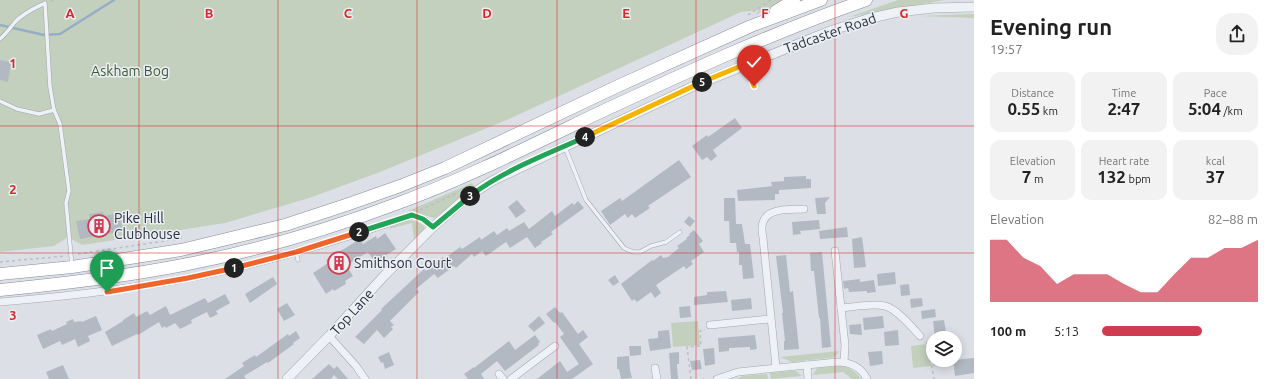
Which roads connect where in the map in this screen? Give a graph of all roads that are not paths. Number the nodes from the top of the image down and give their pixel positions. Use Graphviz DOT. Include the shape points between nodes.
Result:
graph roads {
  1 [pos="794,0"];
  2 [pos="821,0"];
  3 [pos="866,0"];
  4 [pos="974,7"];
  5 [pos="748,21"];
  6 [pos="0,39"];
  7 [pos="0,101"];
  8 [pos="54,110"];
  9 [pos="564,146"];
  10 [pos="804,209"];
  11 [pos="433,227"];
  12 [pos="680,232"];
  13 [pos="835,251"];
  14 [pos="296,252"];
  15 [pos="298,260"];
  16 [pos="72,261"];
  17 [pos="0,274"];
  18 [pos="0,290"];
  19 [pos="0,302"];
  20 [pos="841,308"];
  21 [pos="770,318"];
  22 [pos="710,325"];
  23 [pos="329,336"];
  24 [pos="920,336"];
  25 [pos="555,346"];
  26 [pos="844,362"];
  27 [pos="807,365"];
  28 [pos="776,367"];
  29 [pos="655,368"];
  30 [pos="720,378"];
  31 [pos="287,379"];
  32 [pos="365,379"];
  33 [pos="511,379"];
  34 [pos="656,379"];
  35 [pos="808,379"];
  36 [pos="867,379"];
  1 -- 5 [label="highway"];
  2 -- 5 [label="highway"];
  3 -- 18 [label="highway" via="689,72 450,183 339,224 235,254 183,265 62,284"];
  4 -- 9 [label="street, Tadcaster Road" via="917,9 867,19 746,64"];
  5 -- 16 [label="highway" via="452,165 360,201 285,225 181,250 132,259"];
  6 -- 8 [label="lane" via="24,14 45,3 49,76"];
  7 -- 8 [label="lane" via="17,109 39,114"];
  8 -- 16 [label="lane" via="60,124 69,191 66,208"];
  9 -- 11 [label="street, Tadcaster Road" via="476,190"];
  9 -- 12 [label="lane" via="586,200 624,248 640,252 666,242"];
  10 -- 21 [label="street" via="771,213 763,221"];
  11 -- 14 [label="street" via="412,215"];
  11 -- 23 [label="street, Top Lane"];
  13 -- 20 [label="street"];
  14 -- 15 [label="lane"];
  14 -- 19 [label="street" via="214,273 151,284"];
  16 -- 17 [label="highway"];
  20 -- 24 [label="street" via="886,306 894,310"];
  20 -- 26 [label="street"];
  21 -- 22 [label="street"];
  21 -- 28 [label="street"];
  23 -- 31 [label="street, Top Lane"];
  23 -- 32 [label="street"];
  25 -- 33 [label="street"];
  26 -- 27 [label="street"];
  26 -- 36 [label="street" via="858,368"];
  27 -- 28 [label="street"];
  27 -- 35 [label="street"];
  28 -- 30 [label="street" via="738,372"];
  29 -- 34 [label="street"];
}
